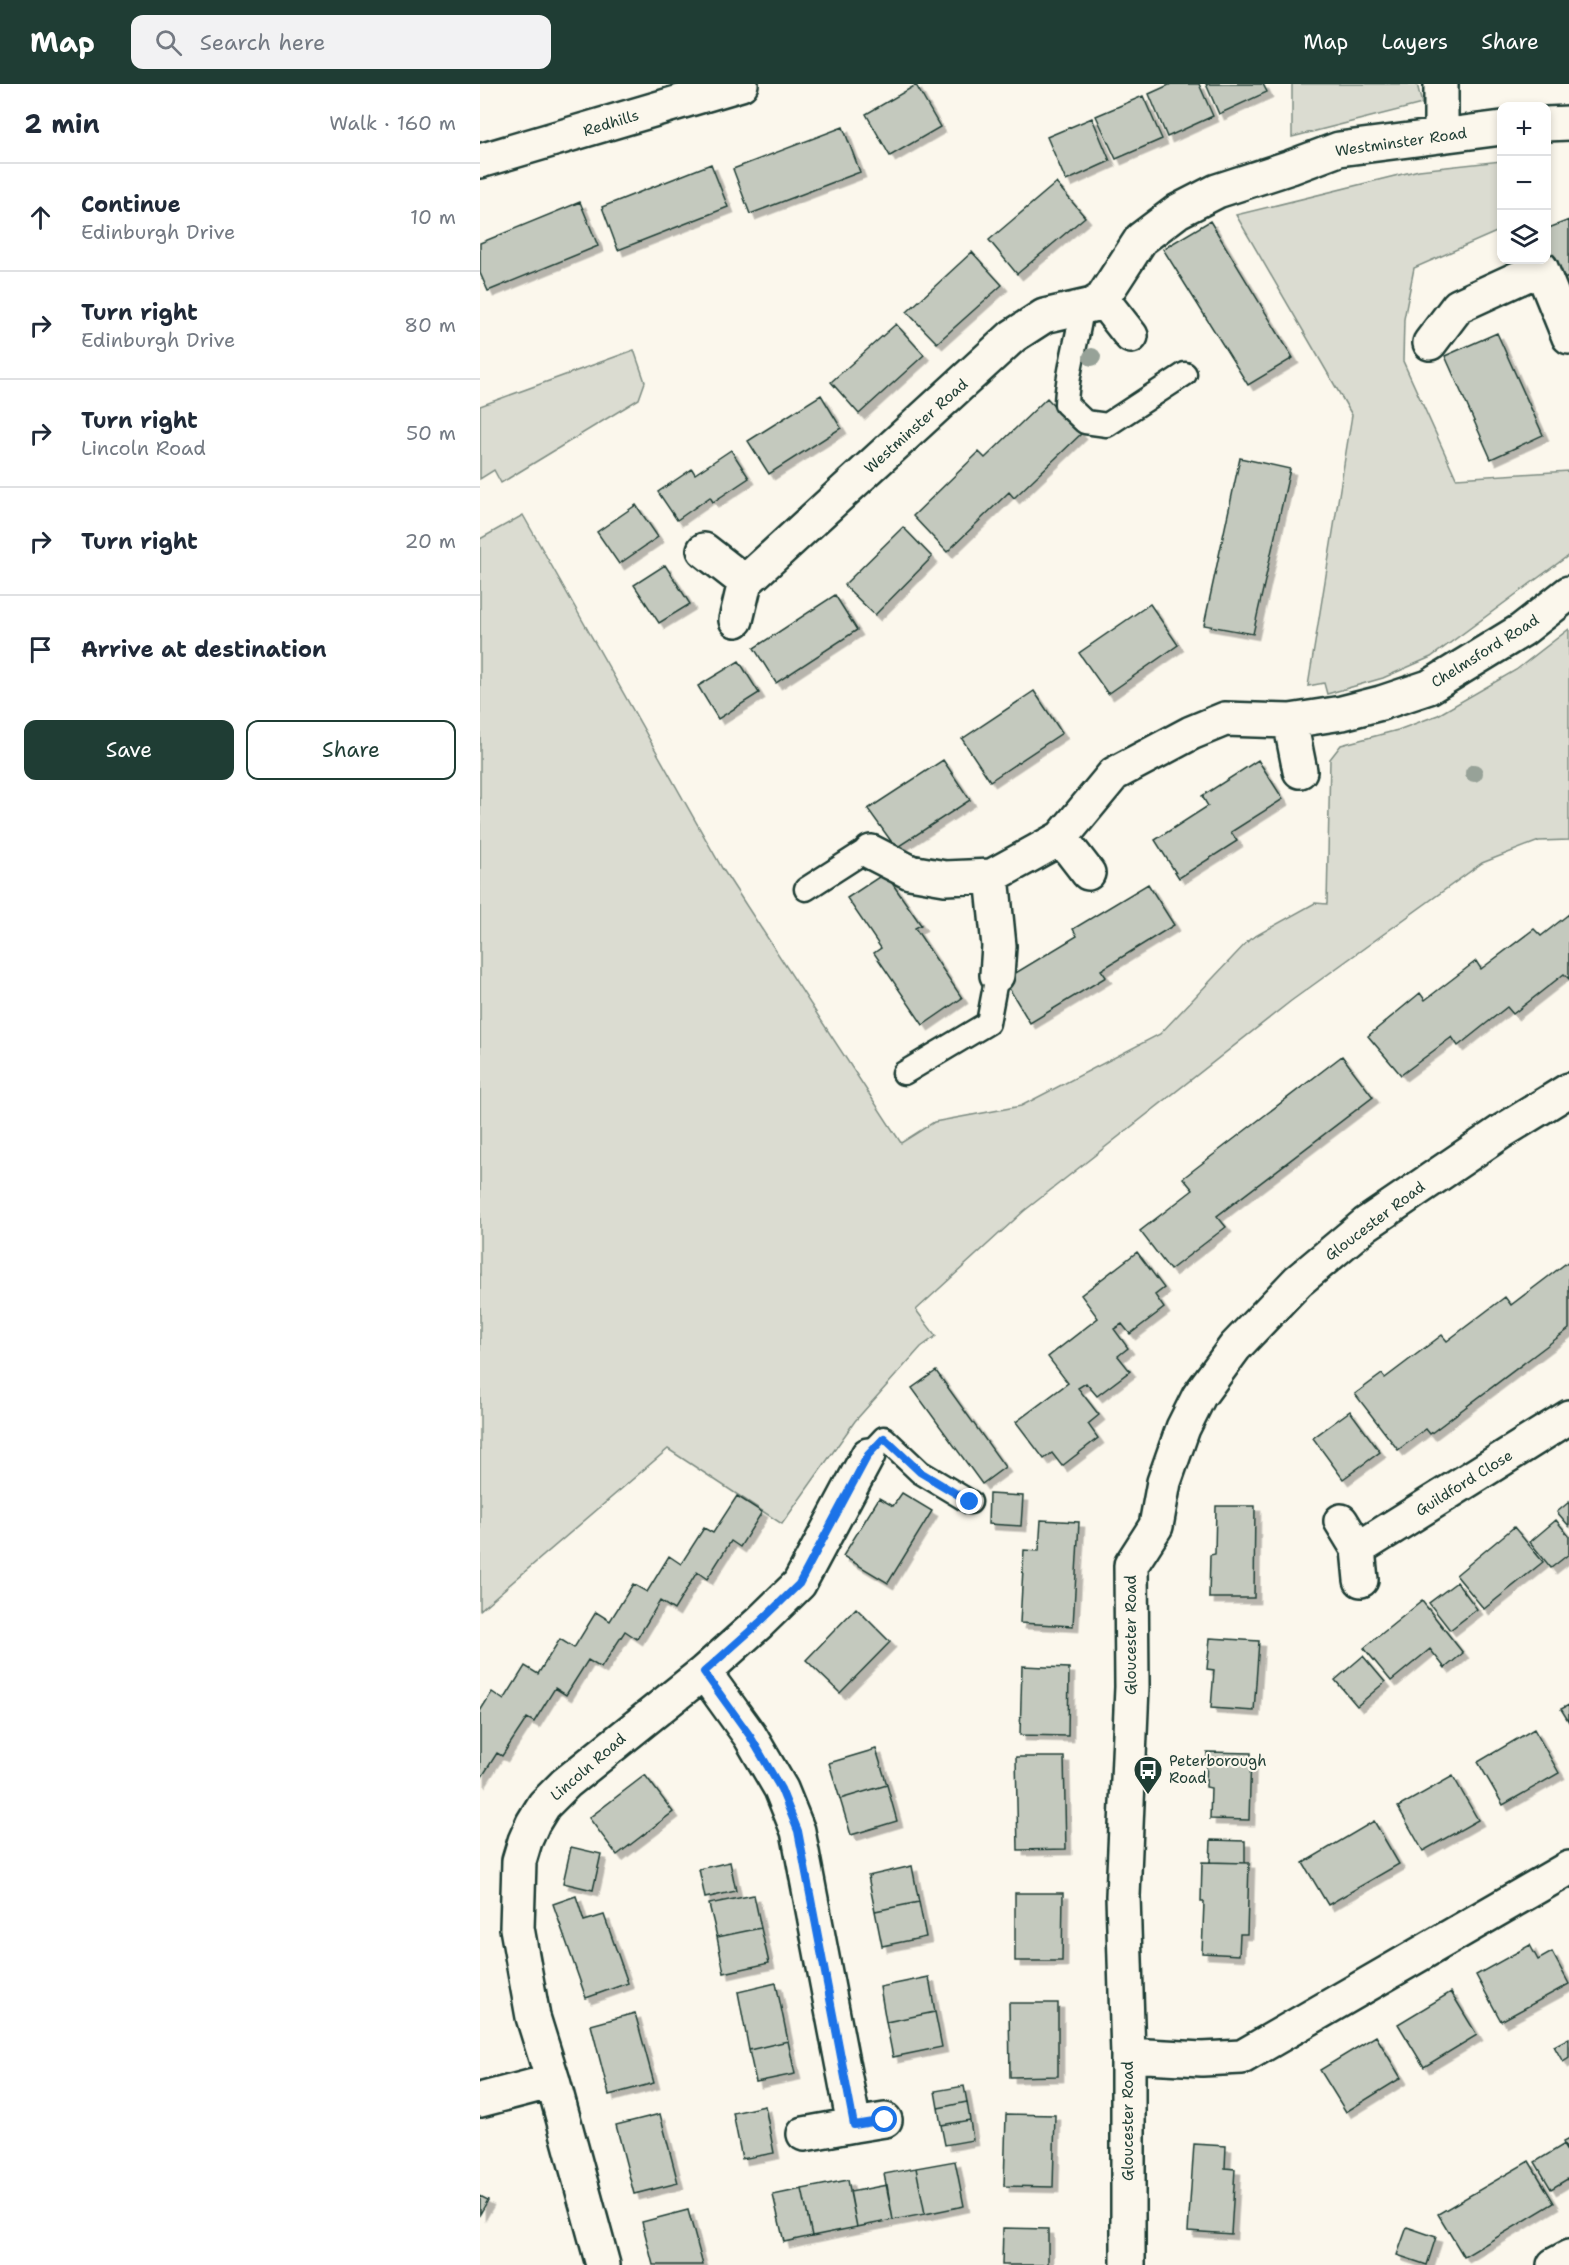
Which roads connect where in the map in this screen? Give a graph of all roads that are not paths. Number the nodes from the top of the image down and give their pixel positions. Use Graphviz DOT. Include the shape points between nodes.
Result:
graph roads {
  1 [pos="741,84"];
  2 [pos="1441,84"];
  3 [pos="1569,123"];
  4 [pos="1551,124"];
  5 [pos="1497,129"];
  6 [pos="1441,135"];
  7 [pos="480,161"];
  8 [pos="1092,303"];
  9 [pos="1131,336"];
  10 [pos="1569,337"];
  11 [pos="1430,343"];
  12 [pos="1185,374"];
  13 [pos="704,550"];
  14 [pos="745,582"];
  15 [pos="1569,593"];
  16 [pos="736,620"];
  17 [pos="1290,720"];
  18 [pos="1300,771"];
  19 [pos="1061,838"];
  20 [pos="871,852"];
  21 [pos="1089,873"];
  22 [pos="992,876"];
  23 [pos="806,889"];
  24 [pos="997,975"];
  25 [pos="904,1073"];
  26 [pos="1569,1090"];
  27 [pos="1569,1417"];
  28 [pos="868,1455"];
  29 [pos="970,1502"];
  30 [pos="1341,1521"];
  31 [pos="704,1672"];
  32 [pos="1568,1873"];
  33 [pos="1128,2055"];
  34 [pos="553,2082"];
  35 [pos="480,2100"];
  36 [pos="804,2134"];
  37 [pos="1569,2257"];
  38 [pos="603,2265"];
  39 [pos="1128,2265"];
  40 [pos="1554,2265"];
  1 -- 7 [label="street, Redhills"];
  2 -- 6 [label="street"];
  3 -- 4 [label="street"];
  5 -- 6 [label="street, Westminster Road"];
  6 -- 8 [label="street, Westminster Road" via="1339,149 1217,191 1178,211 1141,239"];
  8 -- 9 [label="street"];
  8 -- 12 [label="lane" via="1066,381 1066,404 1085,422 1107,425"];
  8 -- 14 [label="street, Westminster Road" via="1044,316 1013,336"];
  10 -- 11 [label="street" via="1541,268 1458,306"];
  13 -- 14 [label="street"];
  14 -- 16 [label="street"];
  15 -- 17 [label="street, Chelmsford Road" via="1522,630 1429,687 1352,710"];
  17 -- 18 [label="street"];
  17 -- 19 [label="street, Chelmsford Road" via="1225,720 1191,733 1114,774"];
  19 -- 21 [label="street"];
  19 -- 22 [label="street, Chelmsford Road"];
  20 -- 22 [label="street, Chelmsford Road" via="910,872 945,878"];
  20 -- 23 [label="lane" via="862,853"];
  22 -- 24 [label="street" via="999,946"];
  24 -- 25 [label="lane" via="988,1023"];
  26 -- 33 [label="street, Gloucester Road" via="1366,1224 1298,1281 1235,1347 1199,1396 1183,1428 1164,1482 1156,1526 1131,1565 1132,1687 1123,1896"];
  27 -- 30 [label="street, Guildford Close" via="1360,1564"];
  28 -- 29 [label="lane" via="884,1438 920,1472"];
  28 -- 31 [label="street, Lincoln Road" via="799,1584"];
  31 -- 34 [label="street, Lincoln Road" via="566,1783 544,1805 525,1841 519,1861 517,1928 533,2018"];
  31 -- 36 [label="street" via="756,1745 781,1789 798,1831 870,2123"];
  32 -- 33 [label="street" via="1242,2057"];
  33 -- 39 [label="street, Gloucester Road"];
  34 -- 35 [label="street"];
  34 -- 38 [label="street, Lincoln Road"];
  37 -- 40 [label="street"];
}
